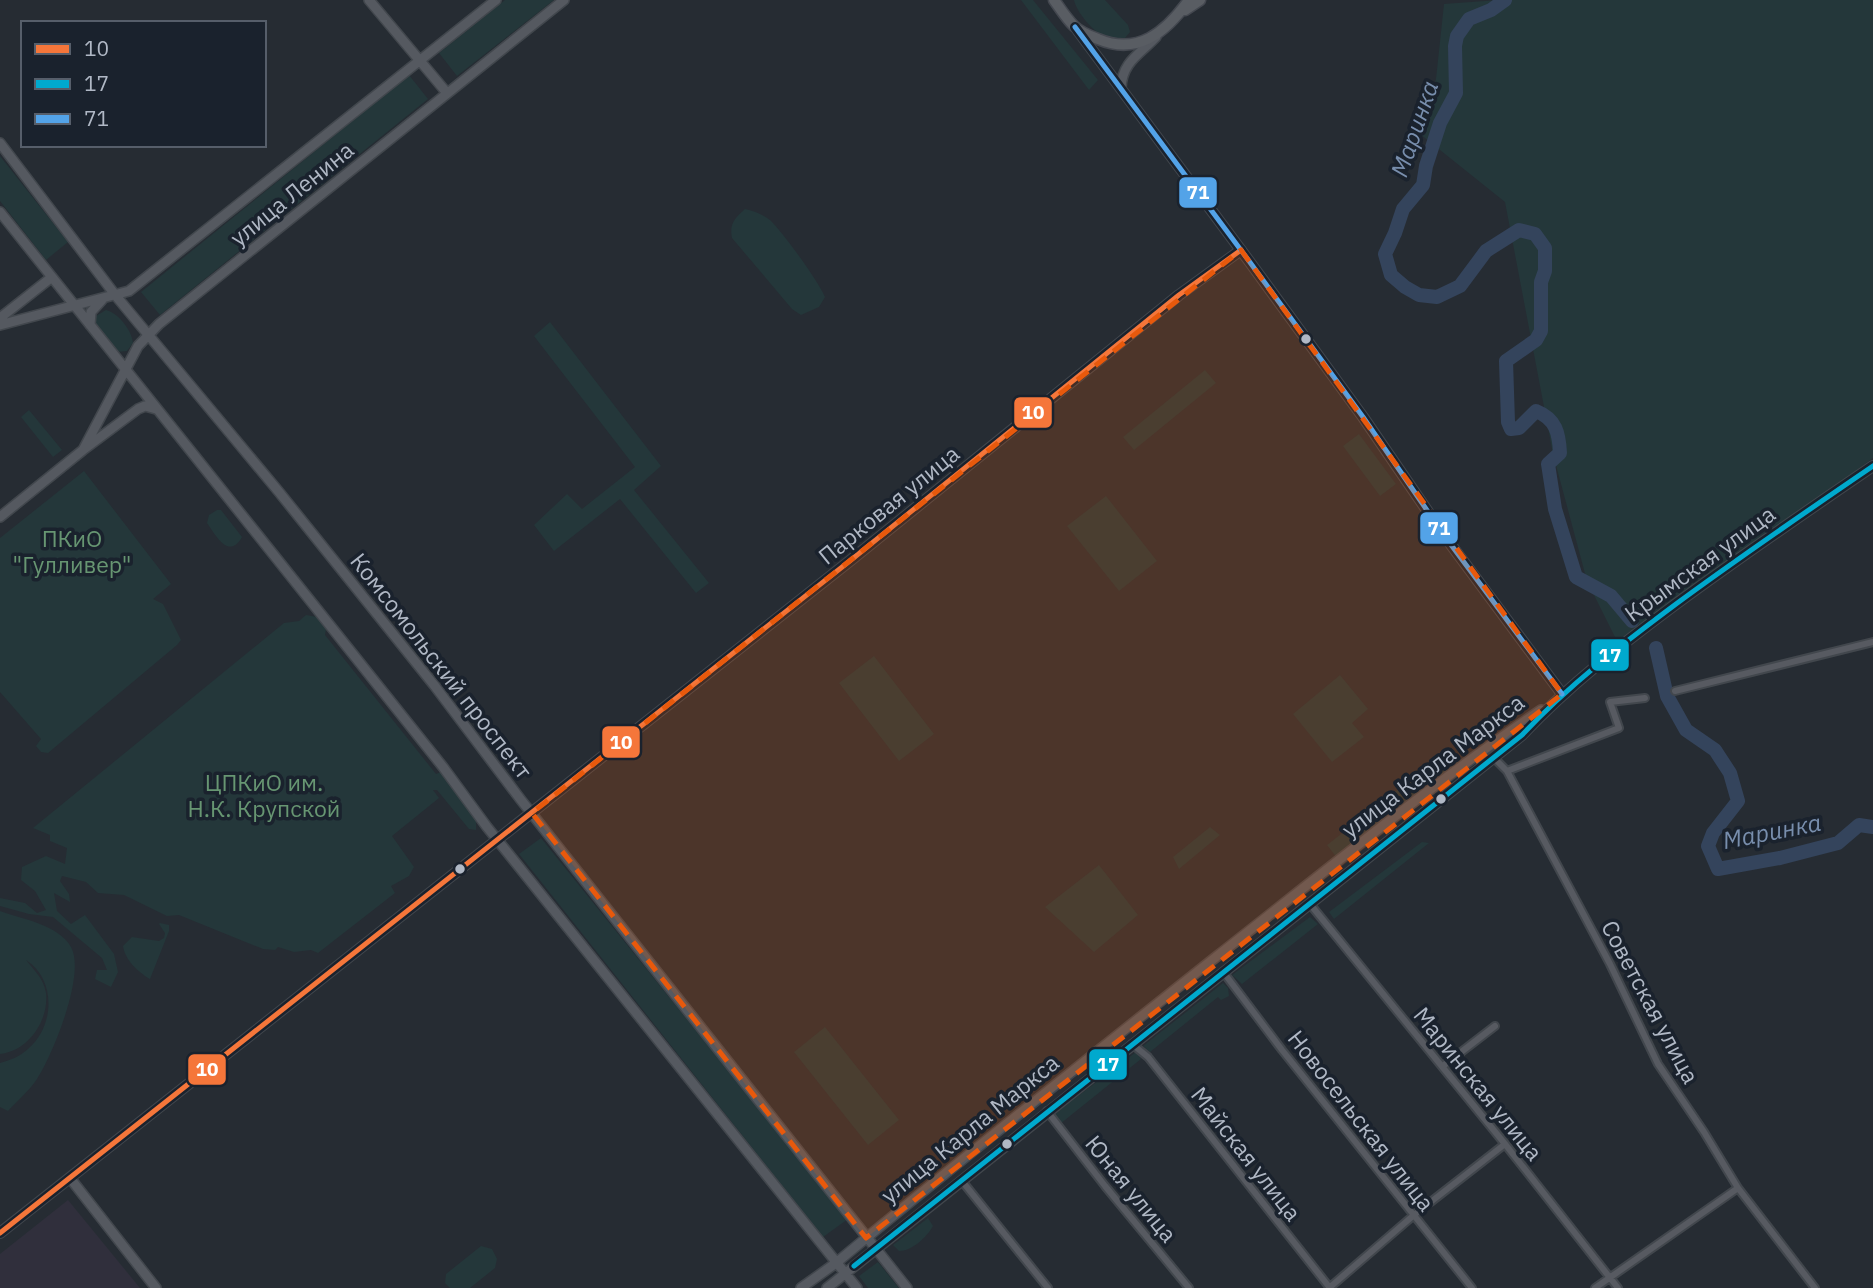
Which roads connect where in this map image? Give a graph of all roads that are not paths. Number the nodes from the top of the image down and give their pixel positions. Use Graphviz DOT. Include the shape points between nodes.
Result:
graph roads {
  1 [pos="369,0"];
  2 [pos="496,0"];
  3 [pos="564,0"];
  4 [pos="1054,0"];
  5 [pos="1065,0"];
  6 [pos="1189,0"];
  7 [pos="1200,0"];
  8 [pos="1176,17"];
  9 [pos="1073,25"];
  10 [pos="1165,26"];
  11 [pos="419,62"];
  12 [pos="1121,88"];
  13 [pos="447,93"];
  14 [pos="0,143"];
  15 [pos="0,212"];
  16 [pos="1241,250"];
  17 [pos="52,277"];
  18 [pos="116,296"];
  19 [pos="102,299"];
  20 [pos="74,305"];
  21 [pos="0,318"];
  22 [pos="0,325"];
  23 [pos="90,325"];
  24 [pos="150,334"];
  25 [pos="138,346"];
  26 [pos="111,352"];
  27 [pos="127,370"];
  28 [pos="156,409"];
  29 [pos="83,450"];
  30 [pos="1873,466"];
  31 [pos="0,517"];
  32 [pos="1873,642"];
  33 [pos="1675,691"];
  34 [pos="1558,697"];
  35 [pos="1645,698"];
  36 [pos="1493,758"];
  37 [pos="1507,772"];
  38 [pos="531,813"];
  39 [pos="497,839"];
  40 [pos="1310,904"];
  41 [pos="1261,921"];
  42 [pos="1272,935"];
  43 [pos="1224,973"];
  44 [pos="1495,1026"];
  45 [pos="1132,1044"];
  46 [pos="1443,1066"];
  47 [pos="1047,1111"];
  48 [pos="1505,1144"];
  49 [pos="69,1178"];
  50 [pos="962,1181"];
  51 [pos="1738,1188"];
  52 [pos="1413,1215"];
  53 [pos="0,1233"];
  54 [pos="866,1238"];
  55 [pos="875,1248"];
  56 [pos="836,1262"];
  57 [pos="845,1274"];
  58 [pos="1608,1276"];
  59 [pos="156,1288"];
  60 [pos="801,1288"];
  61 [pos="827,1288"];
  62 [pos="857,1288"];
  63 [pos="907,1288"];
  64 [pos="1048,1288"];
  65 [pos="1189,1288"];
  66 [pos="1330,1288"];
  67 [pos="1472,1288"];
  68 [pos="1595,1288"];
  69 [pos="1618,1288"];
  70 [pos="1815,1288"];
  1 -- 11 [label="main road"];
  2 -- 11 [label="main road, улица Ленина"];
  3 -- 13 [label="main road, улица Ленина"];
  4 -- 9 [label="main road"];
  5 -- 9 [label="main road"];
  6 -- 8 [label="main road"];
  7 -- 8 [label="main road"];
  8 -- 10 [label="main road"];
  9 -- 10 [label="main road" via="1122,46 1142,42"];
  9 -- 12 [label="main road"];
  10 -- 12 [label="main road" via="1127,64"];
  11 -- 13 [label="main road"];
  11 -- 18 [label="main road, улица Ленина" via="139,284"];
  12 -- 16 [label="main road"];
  13 -- 24 [label="main road, улица Ленина"];
  14 -- 18 [label="main road"];
  15 -- 17 [label="main road"];
  16 -- 34 [label="main road"];
  16 -- 38 [label="main road, Парковая улица"];
  17 -- 20 [label="main road"];
  17 -- 21 [label="main road"];
  18 -- 19 [label="main road, улица Ленина"];
  18 -- 24 [label="main road"];
  19 -- 20 [label="main road, улица Ленина"];
  19 -- 23 [label="main road" via="91,312"];
  20 -- 22 [label="main road, улица Ленина"];
  20 -- 23 [label="main road"];
  23 -- 26 [label="main road"];
  24 -- 25 [label="main road, улица Ленина"];
  24 -- 38 [label="main road, Комсомольский проспект" via="434,685"];
  25 -- 26 [label="main road" via="126,354"];
  25 -- 27 [label="main road, улица Ленина"];
  26 -- 27 [label="main road"];
  27 -- 28 [label="main road"];
  27 -- 29 [label="main road, улица Ленина"];
  28 -- 29 [label="main road, улица Ленина" via="138,409"];
  28 -- 39 [label="main road"];
  29 -- 31 [label="main road, улица Ленина"];
  30 -- 34 [label="main road, Крымская улица" via="1753,547"];
  32 -- 33 [label="street"];
  34 -- 36 [label="main road, улица Карла Маркса"];
  34 -- 41 [label="main road, улица Карла Маркса"];
  35 -- 37 [label="street" via="1610,702 1619,728"];
  36 -- 37 [label="street, Советская улица"];
  36 -- 40 [label="main road, улица Карла Маркса"];
  37 -- 51 [label="street, Советская улица" via="1608,959 1658,1064"];
  38 -- 39 [label="main road, Парковая улица"];
  38 -- 54 [label="main road, Комсомольский проспект"];
  39 -- 49 [label="main road, Парковая улица"];
  39 -- 56 [label="main road"];
  40 -- 42 [label="main road, улица Карла Маркса"];
  40 -- 46 [label="street, Маринская улица"];
  41 -- 42 [label="main road"];
  41 -- 54 [label="main road, улица Карла Маркса"];
  42 -- 43 [label="main road, улица Карла Маркса"];
  43 -- 45 [label="main road, улица Карла Маркса"];
  43 -- 52 [label="street, Новосельская улица"];
  44 -- 46 [label="street"];
  45 -- 47 [label="main road, улица Карла Маркса"];
  45 -- 66 [label="street, Майская улица" via="1148,1057"];
  46 -- 48 [label="street, Маринская улица"];
  47 -- 50 [label="main road, улица Карла Маркса"];
  47 -- 65 [label="street, Юная улица"];
  48 -- 52 [label="street"];
  48 -- 58 [label="street, Маринская улица"];
  49 -- 53 [label="main road, Парковая улица"];
  49 -- 59 [label="main road"];
  50 -- 55 [label="main road, улица Карла Маркса"];
  50 -- 64 [label="street"];
  51 -- 58 [label="street"];
  51 -- 70 [label="street, Советская улица"];
  52 -- 66 [label="street"];
  52 -- 67 [label="street, Новосельская улица"];
  54 -- 55 [label="main road, Комсомольский проспект"];
  54 -- 56 [label="main road, улица Карла Маркса"];
  55 -- 57 [label="main road, улица Карла Маркса"];
  55 -- 63 [label="main road, Комсомольский проспект"];
  56 -- 57 [label="main road"];
  56 -- 60 [label="main road, улица Карла Маркса"];
  57 -- 61 [label="main road, улица Карла Маркса"];
  57 -- 62 [label="main road"];
  58 -- 68 [label="street"];
  58 -- 69 [label="street, Маринская улица"];
}
